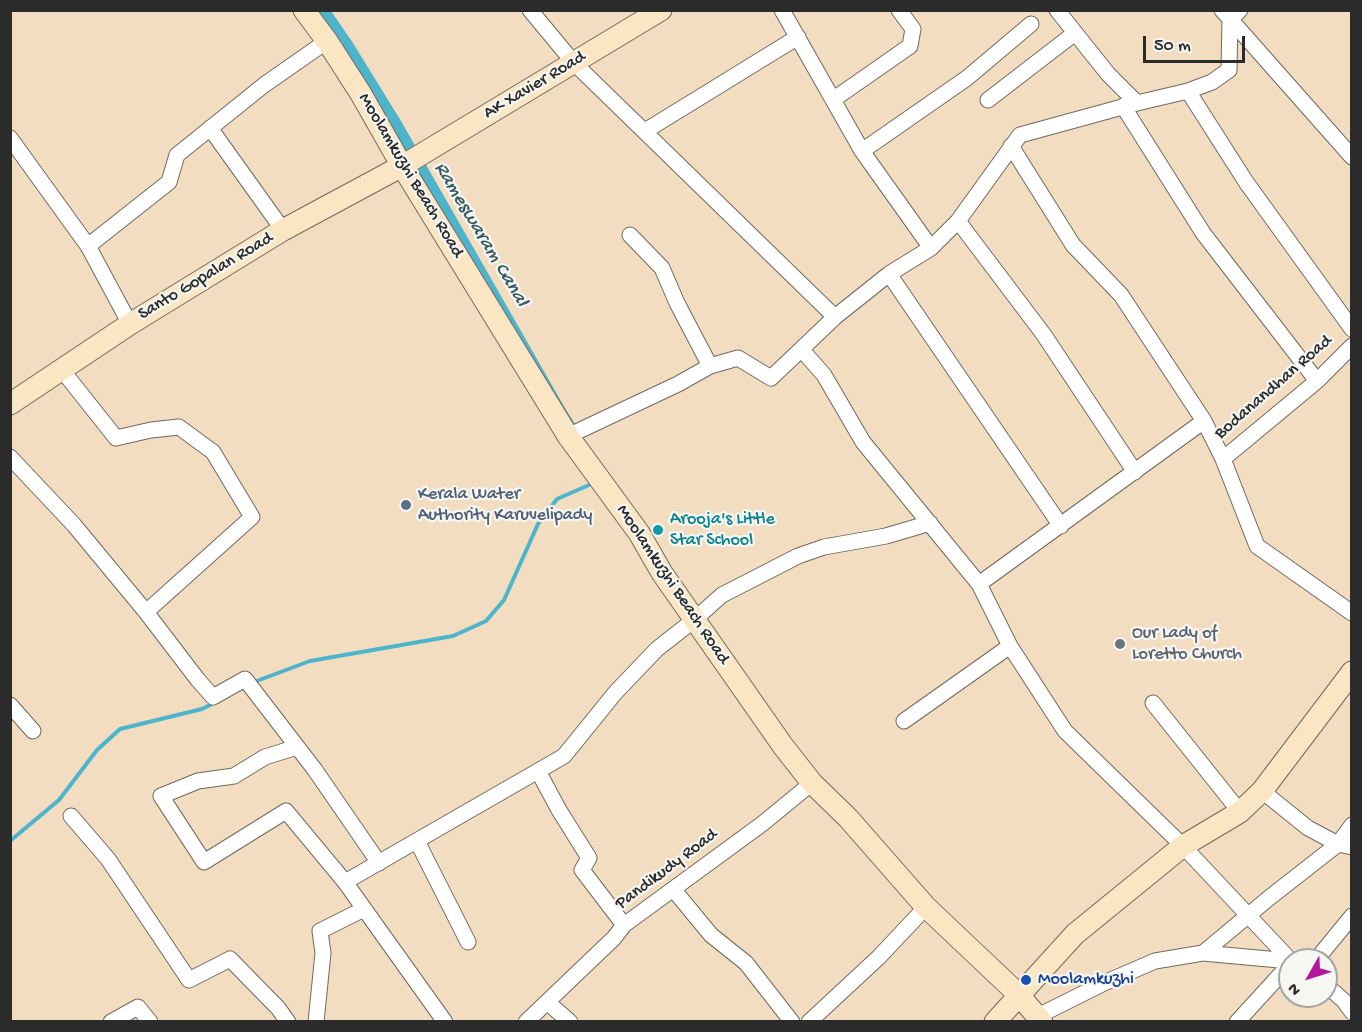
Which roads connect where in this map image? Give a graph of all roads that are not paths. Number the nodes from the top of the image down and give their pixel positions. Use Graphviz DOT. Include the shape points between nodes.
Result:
graph roads {
  1 [pos="304,10"];
  2 [pos="530,10"];
  3 [pos="661,10"];
  4 [pos="782,10"];
  5 [pos="899,10"];
  6 [pos="1057,10"];
  7 [pos="1231,14"];
  8 [pos="1031,24"];
  9 [pos="1075,33"];
  10 [pos="798,37"];
  11 [pos="327,41"];
  12 [pos="574,63"];
  13 [pos="1188,91"];
  14 [pos="834,99"];
  15 [pos="988,100"];
  16 [pos="1130,105"];
  17 [pos="210,128"];
  18 [pos="645,131"];
  19 [pos="10,138"];
  20 [pos="1011,146"];
  21 [pos="862,150"];
  22 [pos="1352,157"];
  23 [pos="412,160"];
  24 [pos="958,221"];
  25 [pos="283,230"];
  26 [pos="630,235"];
  27 [pos="88,246"];
  28 [pos="932,248"];
  29 [pos="889,274"];
  30 [pos="836,317"];
  31 [pos="130,324"];
  32 [pos="1352,329"];
  33 [pos="1352,346"];
  34 [pos="802,350"];
  35 [pos="710,366"];
  36 [pos="62,370"];
  37 [pos="1317,381"];
  38 [pos="10,404"];
  39 [pos="1204,421"];
  40 [pos="574,434"];
  41 [pos="10,457"];
  42 [pos="1223,459"];
  43 [pos="1135,472"];
  44 [pos="930,523"];
  45 [pos="1060,526"];
  46 [pos="980,584"];
  47 [pos="146,612"];
  48 [pos="1352,613"];
  49 [pos="694,620"];
  50 [pos="1010,646"];
  51 [pos="1352,672"];
  52 [pos="1153,703"];
  53 [pos="10,705"];
  54 [pos="904,721"];
  55 [pos="33,731"];
  56 [pos="297,747"];
  57 [pos="538,771"];
  58 [pos="812,783"];
  59 [pos="1262,791"];
  60 [pos="1240,812"];
  61 [pos="71,816"];
  62 [pos="1352,825"];
  63 [pos="417,841"];
  64 [pos="1183,846"];
  65 [pos="1345,846"];
  66 [pos="379,863"];
  67 [pos="345,882"];
  68 [pos="673,889"];
  69 [pos="926,907"];
  70 [pos="364,909"];
  71 [pos="1247,916"];
  72 [pos="1352,916"];
  73 [pos="624,925"];
  74 [pos="468,942"];
  75 [pos="1326,948"];
  76 [pos="1278,949"];
  77 [pos="1203,953"];
  78 [pos="1278,961"];
  79 [pos="1278,976"];
  80 [pos="1018,994"];
  81 [pos="1338,996"];
  82 [pos="547,1002"];
  83 [pos="1352,1012"];
  84 [pos="1040,1019"];
  85 [pos="111,1022"];
  86 [pos="150,1022"];
  87 [pos="288,1022"];
  88 [pos="316,1022"];
  89 [pos="445,1022"];
  90 [pos="526,1022"];
  91 [pos="570,1022"];
  92 [pos="792,1022"];
  93 [pos="809,1022"];
  94 [pos="995,1022"];
  95 [pos="1237,1022"];
  1 -- 11 [label="street, Moolamkuzhi Beach Road"];
  2 -- 12 [label="street"];
  3 -- 12 [label="street, AK Xavier Road"];
  4 -- 10 [label="street"];
  5 -- 14 [label="street" via="913,29 910,46"];
  6 -- 9 [label="street"];
  7 -- 13 [label="street" via="1229,69 1212,82"];
  7 -- 22 [label="street"];
  8 -- 21 [label="street" via="967,78"];
  9 -- 15 [label="street"];
  9 -- 16 [label="street"];
  10 -- 14 [label="street"];
  10 -- 18 [label="street"];
  11 -- 17 [label="street"];
  11 -- 23 [label="street, Moolamkuzhi Beach Road" via="361,94"];
  12 -- 18 [label="street"];
  12 -- 23 [label="street, AK Xavier Road"];
  13 -- 16 [label="street"];
  13 -- 32 [label="street" via="1246,182"];
  14 -- 21 [label="street"];
  16 -- 20 [label="street" via="1020,135"];
  16 -- 37 [label="street" via="1203,233"];
  17 -- 25 [label="street"];
  17 -- 27 [label="street" via="177,155 169,182"];
  18 -- 30 [label="street"];
  19 -- 27 [label="street"];
  20 -- 24 [label="street"];
  20 -- 39 [label="street" via="1073,245 1121,295"];
  21 -- 28 [label="street"];
  23 -- 25 [label="street, Santo Gopalan Road"];
  23 -- 40 [label="street, Moolamkuzhi Beach Road"];
  24 -- 28 [label="street"];
  24 -- 43 [label="street" via="1044,336"];
  25 -- 31 [label="street, Santo Gopalan Road"];
  26 -- 35 [label="street" via="662,268"];
  27 -- 31 [label="street"];
  28 -- 29 [label="street"];
  29 -- 30 [label="street"];
  29 -- 45 [label="street"];
  30 -- 34 [label="street"];
  31 -- 36 [label="street, Santo Gopalan Road"];
  33 -- 37 [label="street, Bodanandhan Road"];
  34 -- 35 [label="street" via="771,378 738,358"];
  34 -- 44 [label="street" via="825,375 863,442"];
  35 -- 40 [label="street"];
  36 -- 38 [label="street, Santo Gopalan Road"];
  36 -- 47 [label="street" via="116,438 179,427 213,452 252,517"];
  37 -- 42 [label="street, Bodanandhan Road"];
  39 -- 42 [label="street"];
  39 -- 43 [label="street"];
  40 -- 49 [label="street, Moolamkuzhi Beach Road"];
  41 -- 47 [label="street" via="74,525"];
  42 -- 48 [label="street" via="1257,546"];
  43 -- 45 [label="street"];
  44 -- 46 [label="street"];
  44 -- 49 [label="street" via="798,556 722,595"];
  45 -- 46 [label="street"];
  46 -- 50 [label="street"];
  47 -- 56 [label="street" via="213,697 249,684"];
  49 -- 57 [label="street" via="657,648 564,756"];
  49 -- 58 [label="street, Moolamkuzhi Beach Road"];
  50 -- 54 [label="street"];
  50 -- 64 [label="street" via="1065,731"];
  51 -- 59 [label="street"];
  52 -- 60 [label="street"];
  53 -- 55 [label="street"];
  56 -- 66 [label="street"];
  56 -- 67 [label="street" via="265,757 234,776 198,781 161,796 204,862 286,811"];
  57 -- 63 [label="street"];
  57 -- 73 [label="street" via="589,858 582,870"];
  58 -- 68 [label="street, Pandikudy Road"];
  58 -- 69 [label="street, Moolamkuzhi Beach Road"];
  59 -- 60 [label="street"];
  59 -- 65 [label="street" via="1308,828"];
  60 -- 64 [label="street"];
  61 -- 87 [label="street" via="108,859 189,980 230,959"];
  62 -- 65 [label="street"];
  63 -- 66 [label="street"];
  63 -- 74 [label="street"];
  64 -- 71 [label="street"];
  64 -- 80 [label="street" via="1075,934"];
  65 -- 71 [label="street"];
  66 -- 67 [label="street"];
  67 -- 70 [label="street"];
  68 -- 73 [label="street, Pandikudy Road"];
  68 -- 92 [label="street" via="711,935 746,963"];
  69 -- 80 [label="street, Moolamkuzhi Beach Road"];
  69 -- 93 [label="street"];
  70 -- 88 [label="street" via="320,931 324,953"];
  70 -- 89 [label="street"];
  71 -- 76 [label="street"];
  71 -- 77 [label="street"];
  72 -- 75 [label="street"];
  73 -- 82 [label="street, Pandikudy Road"];
  77 -- 78 [label="street"];
  77 -- 84 [label="street" via="1155,961 1104,983"];
  79 -- 95 [label="street"];
  80 -- 84 [label="street, Moolamkuzhi Beach Road"];
  80 -- 94 [label="street"];
  81 -- 83 [label="street"];
  82 -- 90 [label="street, Pandikudy Road"];
  82 -- 91 [label="street"];
  85 -- 86 [label="street" via="138,1007"];
}
